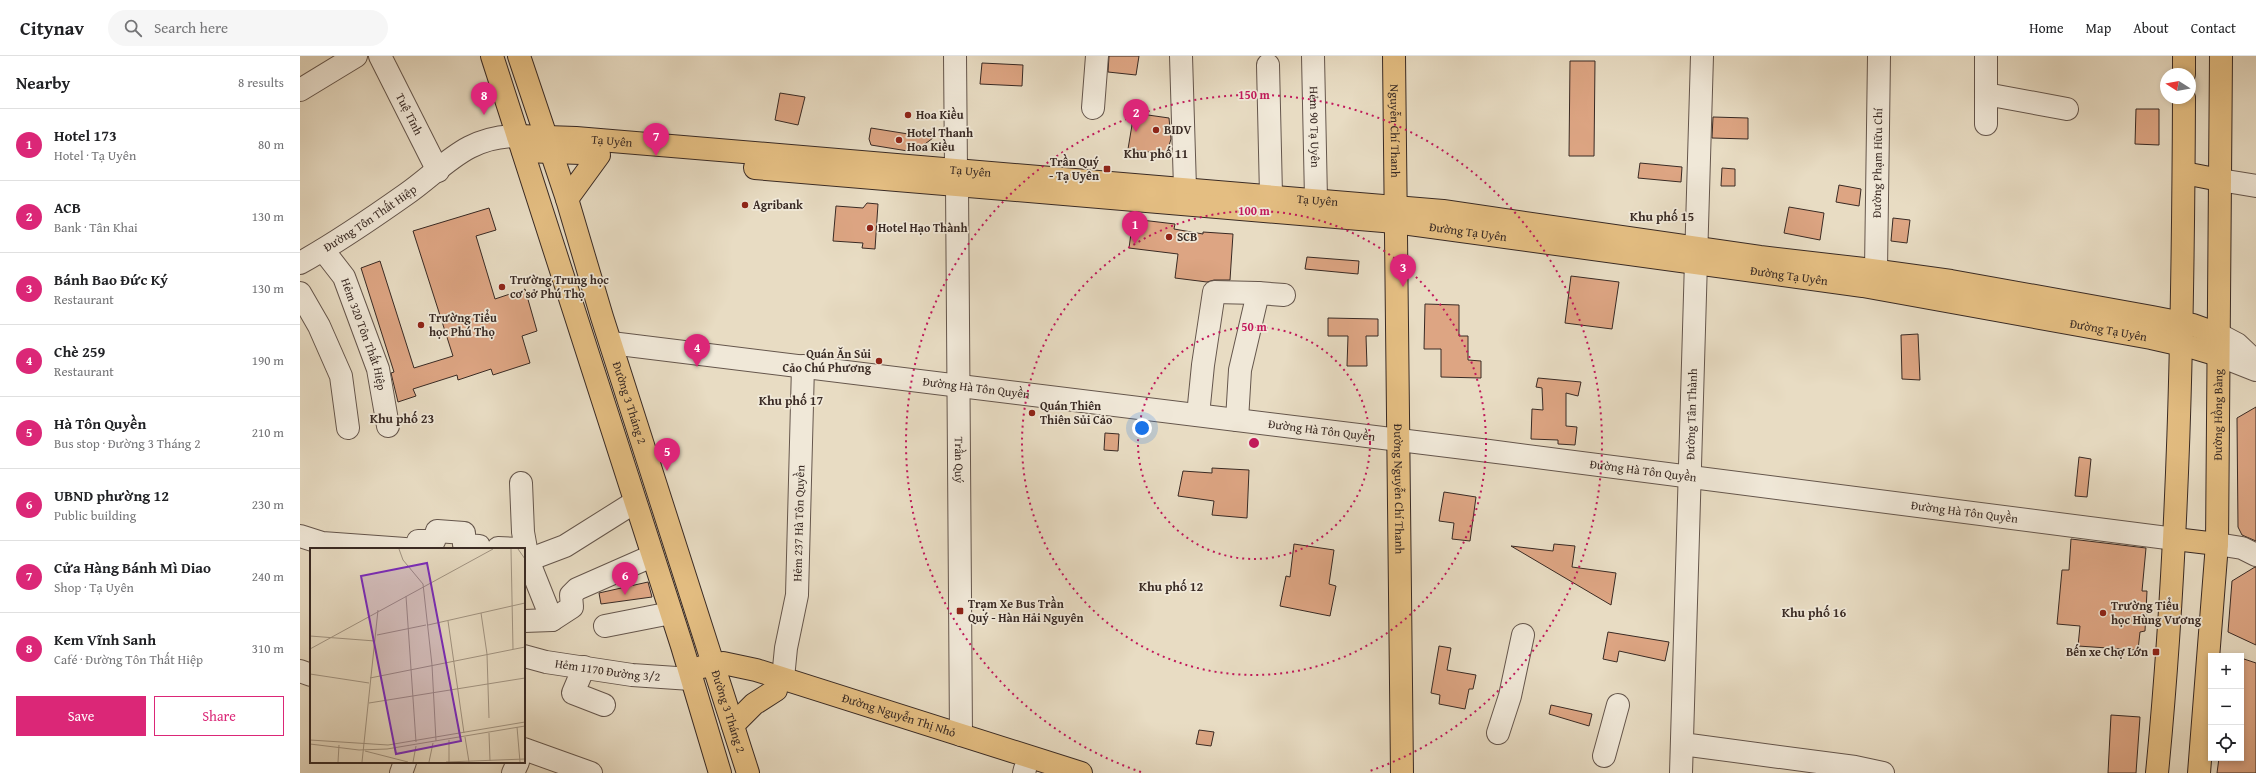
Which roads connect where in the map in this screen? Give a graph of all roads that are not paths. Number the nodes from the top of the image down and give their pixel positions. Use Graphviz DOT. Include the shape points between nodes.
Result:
graph roads {
  1 [pos="356,56"];
  2 [pos="380,56"];
  3 [pos="492,56"];
  4 [pos="519,56"];
  5 [pos="955,56"];
  6 [pos="1097,56"];
  7 [pos="1181,56"];
  8 [pos="1313,56"];
  9 [pos="1394,56"];
  10 [pos="1702,56"];
  11 [pos="1879,56"];
  12 [pos="1986,56"];
  13 [pos="2184,56"];
  14 [pos="2221,56"];
  15 [pos="1268,65"];
  16 [pos="2184,68"];
  17 [pos="300,90"];
  18 [pos="1986,94"];
  19 [pos="2184,104"];
  20 [pos="1093,108"];
  21 [pos="2067,109"];
  22 [pos="1986,124"];
  23 [pos="520,144"];
  24 [pos="555,147"];
  25 [pos="599,155"];
  26 [pos="438,171"];
  27 [pos="2184,173"];
  28 [pos="956,177"];
  29 [pos="2220,180"];
  30 [pos="2256,186"];
  31 [pos="1270,195"];
  32 [pos="1186,196"];
  33 [pos="567,199"];
  34 [pos="1316,199"];
  35 [pos="1395,214"];
  36 [pos="323,250"];
  37 [pos="1696,256"];
  38 [pos="300,263"];
  39 [pos="1876,279"];
  40 [pos="300,293"];
  41 [pos="1258,293"];
  42 [pos="1284,295"];
  43 [pos="2182,323"];
  44 [pos="2218,334"];
  45 [pos="611,343"];
  46 [pos="2181,345"];
  47 [pos="586,350"];
  48 [pos="2218,356"];
  49 [pos="2256,362"];
  50 [pos="803,366"];
  51 [pos="2256,370"];
  52 [pos="958,386"];
  53 [pos="1198,415"];
  54 [pos="1237,420"];
  55 [pos="388,426"];
  56 [pos="348,428"];
  57 [pos="1397,440"];
  58 [pos="1689,476"];
  59 [pos="521,483"];
  60 [pos="635,502"];
  61 [pos="300,536"];
  62 [pos="2175,539"];
  63 [pos="2217,544"];
  64 [pos="340,547"];
  65 [pos="369,548"];
  66 [pos="416,548"];
  67 [pos="473,548"];
  68 [pos="524,548"];
  69 [pos="2256,555"];
  70 [pos="525,556"];
  71 [pos="652,556"];
  72 [pos="525,558"];
  73 [pos="671,613"];
  74 [pos="552,620"];
  75 [pos="525,621"];
  76 [pos="605,626"];
  77 [pos="1524,635"];
  78 [pos="525,656"];
  79 [pos="715,663"];
  80 [pos="584,667"];
  81 [pos="300,671"];
  82 [pos="310,675"];
  83 [pos="692,680"];
  84 [pos="721,683"];
  85 [pos="780,684"];
  86 [pos="604,705"];
  87 [pos="1618,705"];
  88 [pos="733,725"];
  89 [pos="1498,733"];
  90 [pos="961,742"];
  91 [pos="1682,744"];
  92 [pos="525,749"];
  93 [pos="1604,756"];
  94 [pos="405,763"];
  95 [pos="518,763"];
  96 [pos="1029,768"];
  97 [pos="401,773"];
  98 [pos="513,773"];
  99 [pos="591,773"];
  100 [pos="720,773"];
  101 [pos="748,773"];
  102 [pos="1081,773"];
  103 [pos="1402,773"];
  104 [pos="1681,773"];
  105 [pos="1883,773"];
  106 [pos="2157,773"];
  107 [pos="2199,773"];
  1 -- 17 [label="street"];
  2 -- 26 [label="street, Tuệ Tĩnh"];
  3 -- 23 [label="main road"];
  4 -- 24 [label="main road, Đường 3 Tháng 2"];
  5 -- 28 [label="street, Trần Quý"];
  6 -- 20 [label="street"];
  7 -- 32 [label="street"];
  8 -- 34 [label="street, Hẻm 90 Tạ Uyên"];
  9 -- 35 [label="main road, Nguyễn Chí Thanh"];
  10 -- 37 [label="street, Đường Tân Thành"];
  11 -- 39 [label="street, Đường Phạm Hữu Chí"];
  12 -- 18 [label="street"];
  13 -- 16 [label="main road"];
  14 -- 29 [label="main road, Đường Hồng Bàng"];
  15 -- 31 [label="street"];
  18 -- 21 [label="street"];
  18 -- 22 [label="street"];
  19 -- 27 [label="main road"];
  23 -- 24 [label="main road"];
  23 -- 26 [label="street, Đường Tôn Thất Hiệp" via="496,137 478,142 457,153"];
  23 -- 47 [label="main road"];
  24 -- 25 [label="main road, Tạ Uyên"];
  24 -- 28 [label="main road, Tạ Uyên"];
  24 -- 33 [label="main road, Đường 3 Tháng 2"];
  25 -- 28 [label="main road, Tạ Uyên"];
  25 -- 33 [label="main road"];
  26 -- 36 [label="street, Đường Tôn Thất Hiệp"];
  27 -- 29 [label="main road"];
  27 -- 43 [label="main road"];
  28 -- 32 [label="main road, Tạ Uyên"];
  28 -- 52 [label="street, Trần Quý"];
  29 -- 30 [label="street"];
  29 -- 44 [label="main road, Đường Hồng Bàng"];
  31 -- 32 [label="main road, Tạ Uyên"];
  31 -- 34 [label="main road, Tạ Uyên"];
  32 -- 35 [label="main road, Tạ Uyên"];
  33 -- 45 [label="main road, Đường 3 Tháng 2"];
  34 -- 35 [label="main road, Tạ Uyên"];
  35 -- 37 [label="main road, Đường Tạ Uyên"];
  35 -- 57 [label="main road, Đường Nguyễn Chí Thanh"];
  36 -- 38 [label="street, Đường Tôn Thất Hiệp"];
  36 -- 55 [label="street, Hẻm 320 Tôn Thất Hiệp" via="344,276 378,368"];
  37 -- 39 [label="main road, Đường Tạ Uyên"];
  37 -- 58 [label="street, Đường Tân Thành"];
  39 -- 43 [label="main road, Đường Tạ Uyên" via="1959,283"];
  39 -- 46 [label="main road, Đường Tạ Uyên"];
  40 -- 56 [label="street" via="319,326 340,376"];
  41 -- 42 [label="street"];
  41 -- 53 [label="street" via="1214,292"];
  41 -- 54 [label="street" via="1240,370"];
  43 -- 44 [label="main road, Đường Tạ Uyên"];
  43 -- 46 [label="main road"];
  44 -- 48 [label="main road, Đường Hồng Bàng"];
  44 -- 49 [label="street" via="2237,344"];
  45 -- 47 [label="main road"];
  45 -- 50 [label="street, Đường Hà Tôn Quyền"];
  45 -- 79 [label="main road, Đường 3 Tháng 2"];
  46 -- 48 [label="main road, Đường Tạ Uyên"];
  46 -- 62 [label="main road"];
  47 -- 60 [label="main road"];
  48 -- 51 [label="street"];
  48 -- 63 [label="main road, Đường Hồng Bàng"];
  50 -- 52 [label="street, Đường Hà Tôn Quyền"];
  50 -- 85 [label="street, Hẻm 237 Hà Tôn Quyền" via="797,595"];
  52 -- 53 [label="street, Đường Hà Tôn Quyền"];
  52 -- 90 [label="street, Trần Quý"];
  53 -- 54 [label="street, Đường Hà Tôn Quyền"];
  54 -- 57 [label="street, Đường Hà Tôn Quyền"];
  57 -- 58 [label="street, Đường Hà Tôn Quyền"];
  57 -- 103 [label="main road, Đường Nguyễn Chí Thanh"];
  58 -- 62 [label="street, Đường Hà Tôn Quyền"];
  58 -- 91 [label="street, Đường Tân Thành"];
  59 -- 68 [label="street"];
  60 -- 70 [label="street" via="565,546"];
  60 -- 71 [label="main road"];
  61 -- 64 [label="street"];
  62 -- 63 [label="main road"];
  62 -- 106 [label="main road"];
  63 -- 69 [label="street" via="2242,548"];
  63 -- 107 [label="main road, Đường Hồng Bàng"];
  64 -- 65 [label="street"];
  66 -- 67 [label="street" via="418,541 434,541 437,531 464,533"];
  71 -- 73 [label="main road"];
  71 -- 74 [label="street" via="577,589 571,595 572,607"];
  72 -- 74 [label="street"];
  73 -- 76 [label="street"];
  73 -- 83 [label="main road"];
  74 -- 75 [label="street"];
  77 -- 89 [label="street" via="1510,696"];
  78 -- 80 [label="street, Hẻm 1170 Đường 3/2"];
  79 -- 83 [label="main road, Đường Nguyễn Thị Nhỏ"];
  79 -- 84 [label="main road, Đường 3 Tháng 2"];
  79 -- 85 [label="main road, Đường Nguyễn Thị Nhỏ" via="733,664"];
  80 -- 83 [label="street, Hẻm 1170 Đường 3/2" via="652,678"];
  80 -- 86 [label="street" via="573,693"];
  81 -- 82 [label="street"];
  83 -- 84 [label="main road, Đường Nguyễn Thị Nhỏ"];
  83 -- 100 [label="main road"];
  84 -- 85 [label="main road, Đường Nguyễn Thị Nhỏ"];
  84 -- 88 [label="main road, Đường 3 Tháng 2"];
  85 -- 88 [label="main road" via="754,704"];
  85 -- 90 [label="main road, Đường Nguyễn Thị Nhỏ"];
  87 -- 93 [label="street"];
  88 -- 101 [label="main road, Đường 3 Tháng 2"];
  90 -- 96 [label="main road, Đường Nguyễn Thị Nhỏ"];
  91 -- 104 [label="street, Đường Tân Thành"];
  91 -- 105 [label="street"];
  92 -- 99 [label="street"];
  94 -- 97 [label="street"];
  95 -- 98 [label="street"];
  96 -- 102 [label="main road, Đường Nguyễn Thị Nhỏ"];
}
